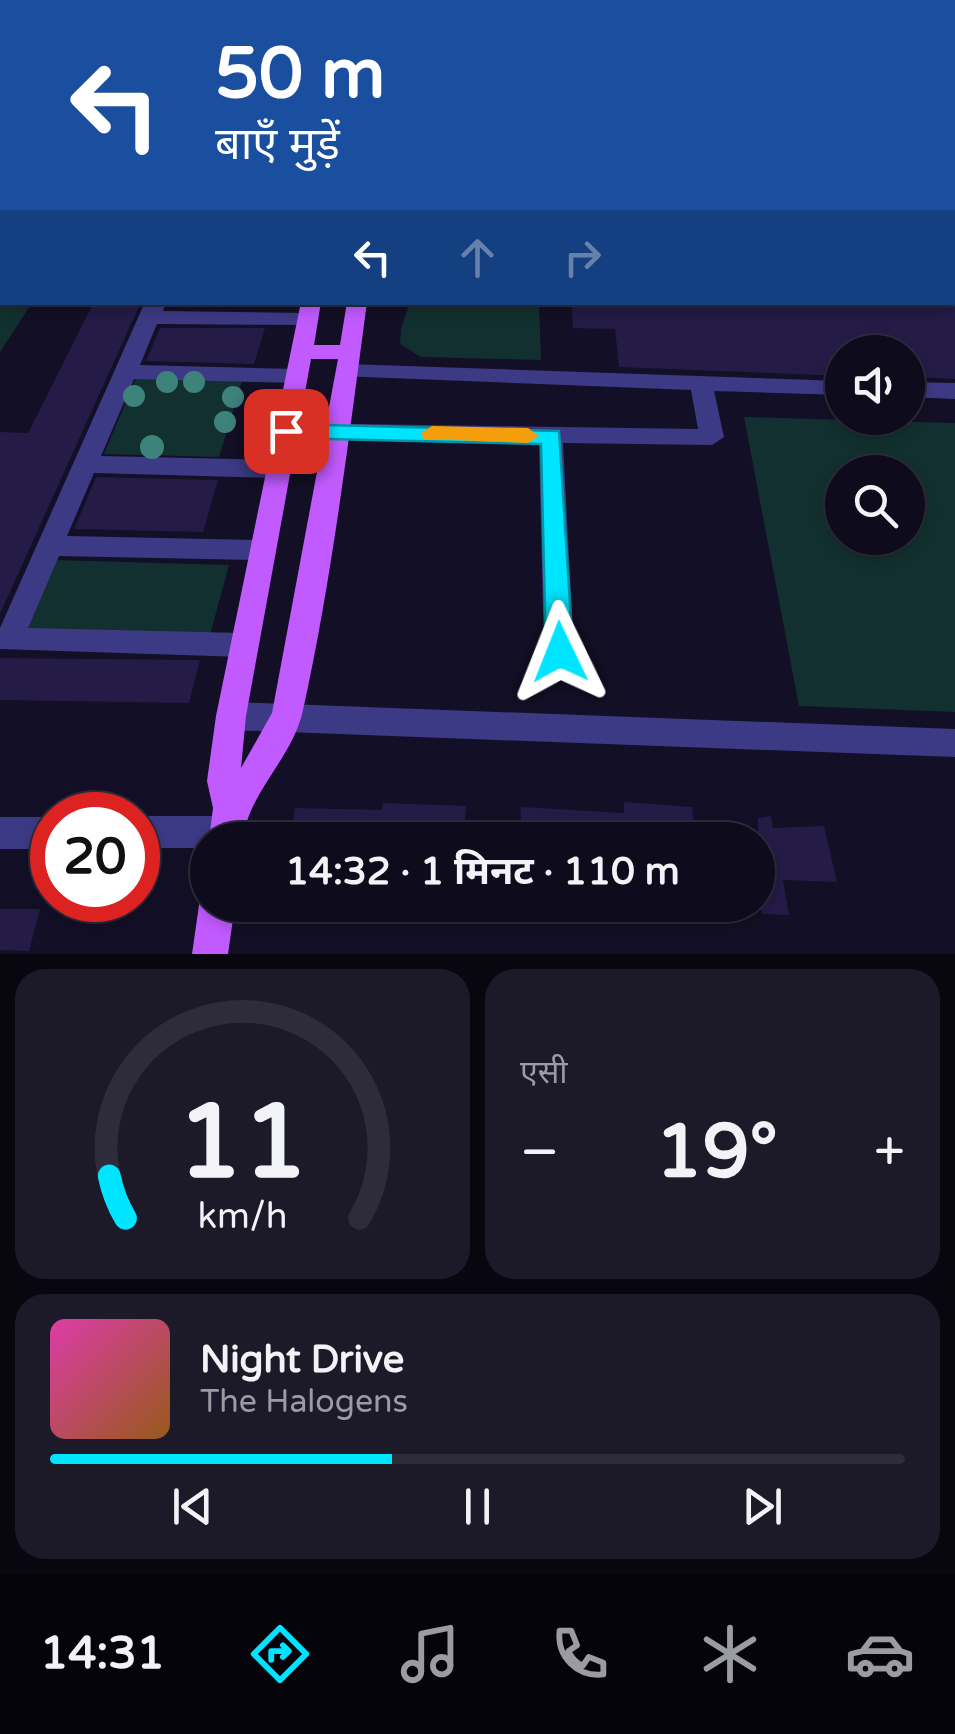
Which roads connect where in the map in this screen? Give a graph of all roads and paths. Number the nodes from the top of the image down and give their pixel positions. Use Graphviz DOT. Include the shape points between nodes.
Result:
graph roads {
  1 [pos="357,305"];
  2 [pos="152,310"];
  3 [pos="309,311"];
  4 [pos="348,362"];
  5 [pos="300,364"];
  6 [pos="126,372"];
  7 [pos="701,384"];
  8 [pos="825,388"];
  9 [pos="925,390"];
  10 [pos="955,391"];
  11 [pos="286,431"];
  12 [pos="338,432"];
  13 [pos="551,436"];
  14 [pos="85,464"];
  15 [pos="277,469"];
  16 [pos="50,546"];
  17 [pos="262,550"];
  18 [pos="243,645"];
  19 [pos="560,652"];
  20 [pos="287,715"];
  21 [pos="232,716"];
  22 [pos="955,743"];
  23 [pos="227,822"];
  24 [pos="231,822"];
  25 [pos="190,829"];
  26 [pos="160,831"];
  27 [pos="0,833"];
  28 [pos="30,833"];
  29 [pos="215,922"];
  30 [pos="210,954"];
  1 -- 4 [label="main road"];
  2 -- 3 [label="street"];
  2 -- 6 [label="street"];
  3 -- 5 [label="main road"];
  4 -- 5 [label="main road"];
  4 -- 7 [label="street"];
  4 -- 12 [label="main road"];
  5 -- 6 [label="street"];
  5 -- 11 [label="main road"];
  6 -- 14 [label="street"];
  7 -- 8 [label="street"];
  7 -- 13 [label="street" via="712,437"];
  9 -- 10 [label="street"];
  11 -- 12 [label="street"];
  11 -- 15 [label="main road"];
  12 -- 13 [label="street"];
  12 -- 20 [label="main road"];
  13 -- 19 [label="street"];
  14 -- 15 [label="street"];
  14 -- 16 [label="street"];
  15 -- 17 [label="main road"];
  16 -- 17 [label="street"];
  16 -- 18 [label="street" via="9,640"];
  17 -- 18 [label="main road"];
  18 -- 21 [label="main road"];
  20 -- 21 [label="street"];
  20 -- 22 [label="street"];
  20 -- 24 [label="main road"];
  21 -- 23 [label="main road" via="223,781"];
  25 -- 26 [label="street"];
  27 -- 28 [label="street"];
  29 -- 30 [label="main road"];
}
